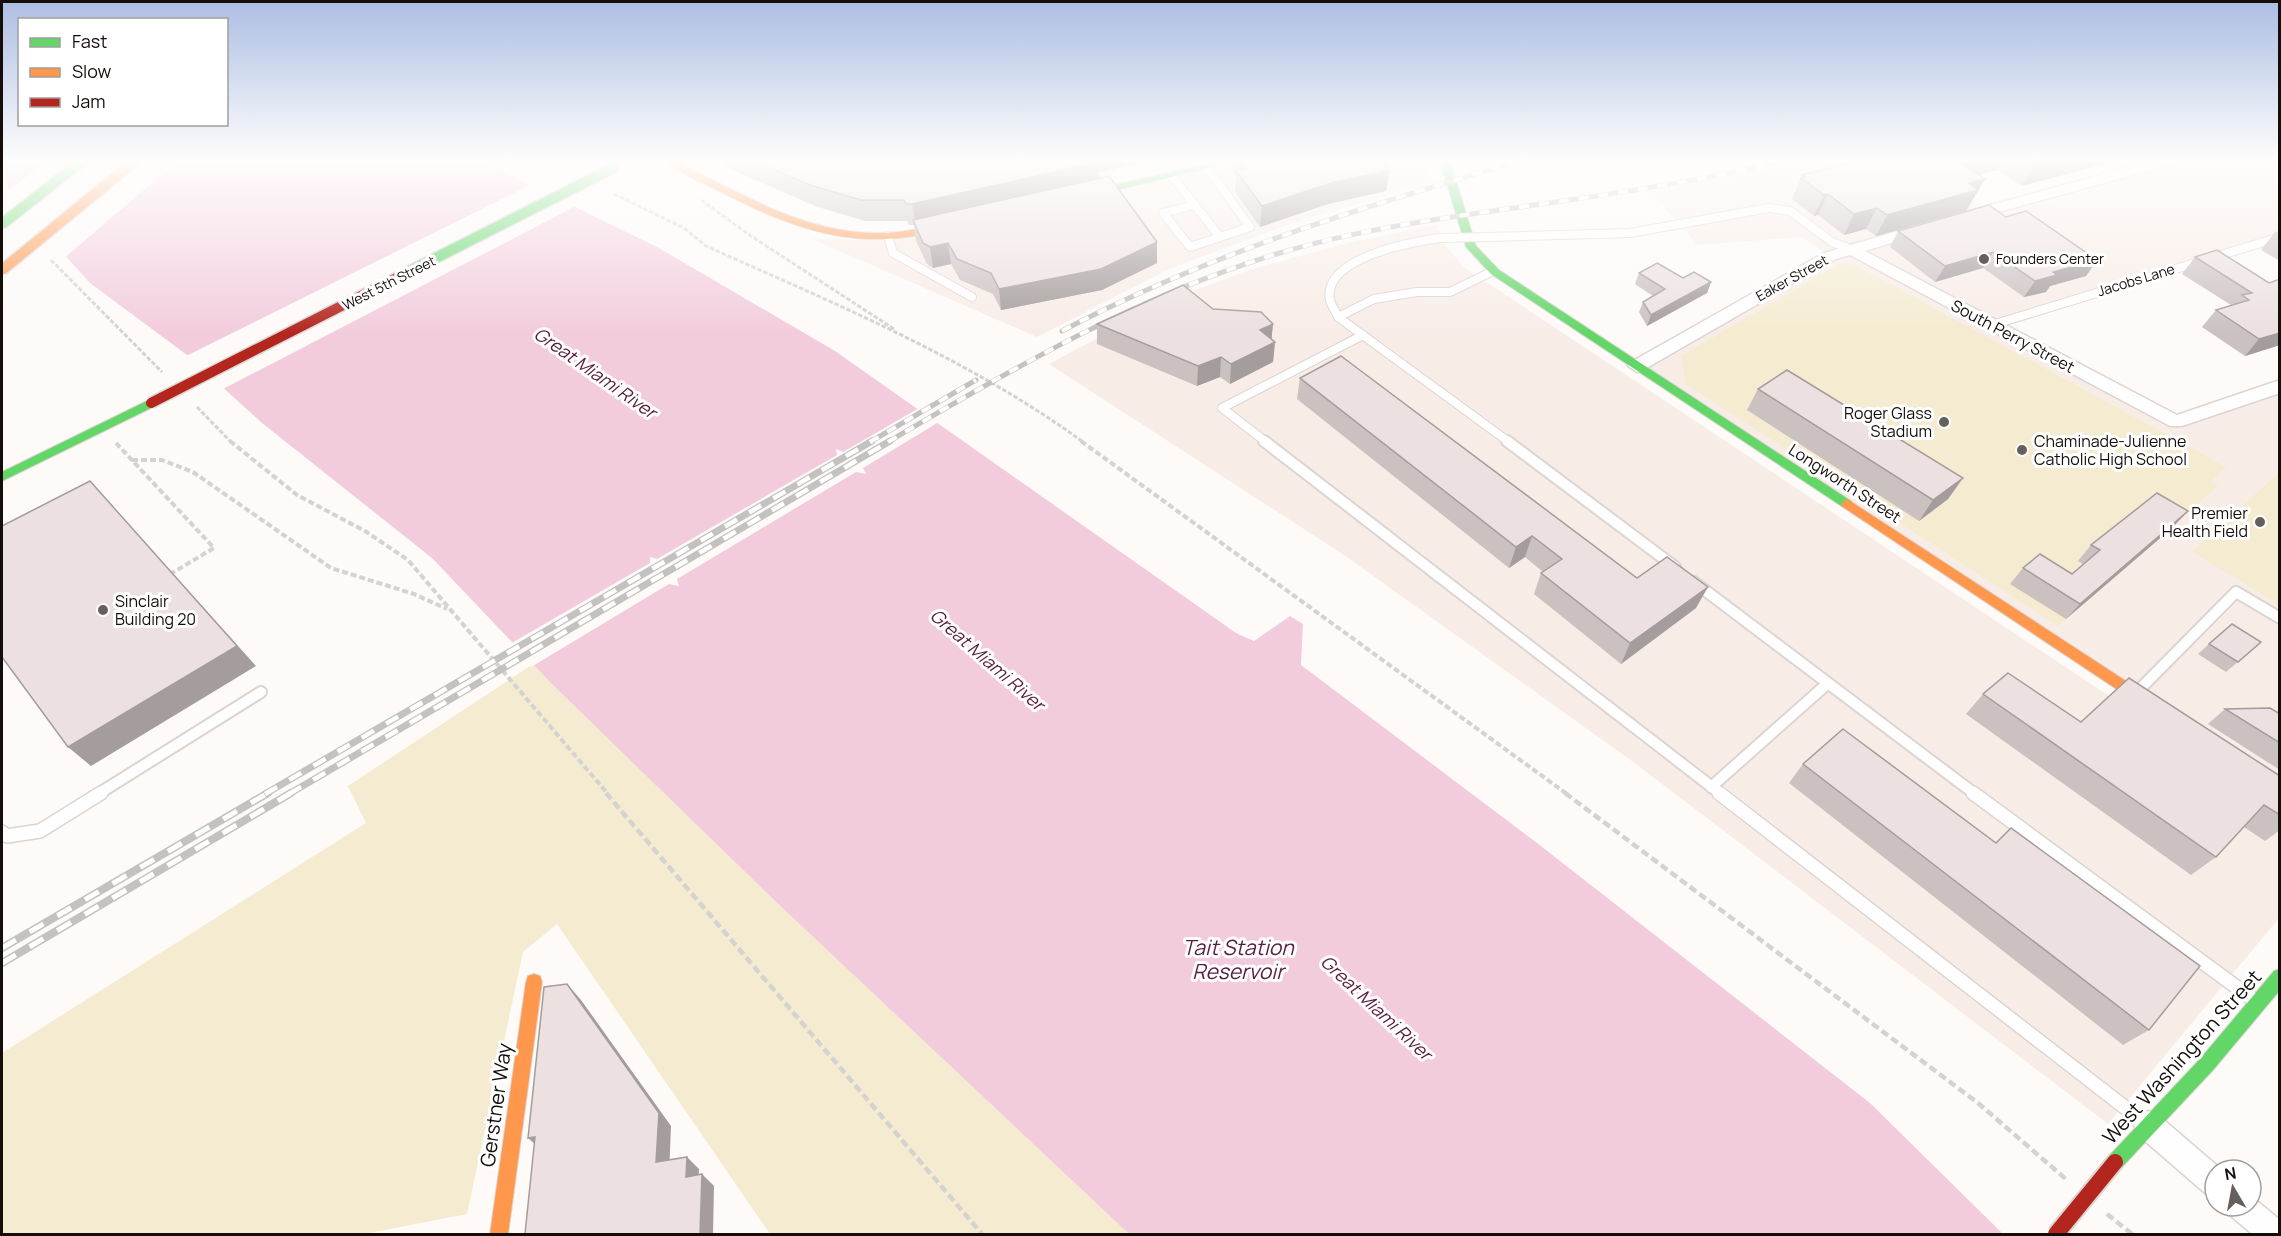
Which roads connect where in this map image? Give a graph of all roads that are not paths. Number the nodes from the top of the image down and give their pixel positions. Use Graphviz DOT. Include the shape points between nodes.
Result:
graph roads {
  1 [pos="65,219"];
  2 [pos="513,219"];
  3 [pos="788,219"];
  4 [pos="1168,219"];
  5 [pos="1205,219"];
  6 [pos="1244,219"];
  7 [pos="1462,219"];
  8 [pos="1710,219"];
  9 [pos="1800,219"];
  10 [pos="971,220"];
  11 [pos="1935,225"];
  12 [pos="888,236"];
  13 [pos="1220,237"];
  14 [pos="2280,237"];
  15 [pos="1850,249"];
  16 [pos="2,270"];
  17 [pos="1493,271"];
  18 [pos="972,297"];
  19 [pos="1338,317"];
  20 [pos="1992,325"];
  21 [pos="1363,335"];
  22 [pos="1637,366"];
  23 [pos="2280,386"];
  24 [pos="2,477"];
  25 [pos="2280,618"];
  26 [pos="1827,684"];
  27 [pos="261,692"];
  28 [pos="2134,694"];
  29 [pos="2162,712"];
  30 [pos="1711,787"];
  31 [pos="2,832"];
  32 [pos="2280,976"];
  33 [pos="534,982"];
  34 [pos="2258,1002"];
  35 [pos="2148,1125"];
  36 [pos="2203,1173"];
  37 [pos="2255,1218"];
  38 [pos="499,1234"];
  39 [pos="2056,1234"];
  40 [pos="2274,1234"];
  1 -- 16 [label="main road, bridge"];
  2 -- 24 [label="main road, West 5th Street, bridge"];
  3 -- 12 [label="main road" via="846,235"];
  4 -- 13 [label="lane" via="1190,247"];
  5 -- 13 [label="lane"];
  6 -- 13 [label="lane" via="1250,227"];
  7 -- 17 [label="main road, Longworth Street" via="1468,240"];
  8 -- 19 [label="lane, bridge" via="1630,233 1402,242 1349,265 1328,297"];
  9 -- 15 [label="lane, bridge" via="1832,242"];
  10 -- 12 [label="main road"];
  11 -- 15 [label="street, Eaker Street"];
  12 -- 18 [label="lane" via="893,254"];
  14 -- 20 [label="lane, Jacobs Lane"];
  15 -- 20 [label="street, South Perry Street"];
  15 -- 22 [label="street, Eaker Street" via="1830,256"];
  17 -- 19 [label="lane" via="1450,292 1413,292 1374,299"];
  17 -- 22 [label="main road, Longworth Street"];
  19 -- 21 [label="lane"];
  20 -- 23 [label="street, South Perry Street" via="2176,422"];
  21 -- 26 [label="lane"];
  21 -- 30 [label="lane" via="1222,408"];
  22 -- 28 [label="main road, Longworth Street"];
  25 -- 28 [label="lane" via="2236,592"];
  26 -- 30 [label="lane"];
  26 -- 34 [label="lane"];
  27 -- 31 [label="lane" via="40,831 7,836"];
  28 -- 29 [label="main road, Longworth Street"];
  30 -- 35 [label="lane"];
  32 -- 34 [label="main road, West Washington Street"];
  33 -- 38 [label="main road, Gerstner Way"];
  34 -- 35 [label="main road, West Washington Street" via="2207,1064"];
  35 -- 36 [label="street"];
  35 -- 39 [label="main road, West Washington Street, bridge"];
  37 -- 40 [label="street"];
}
